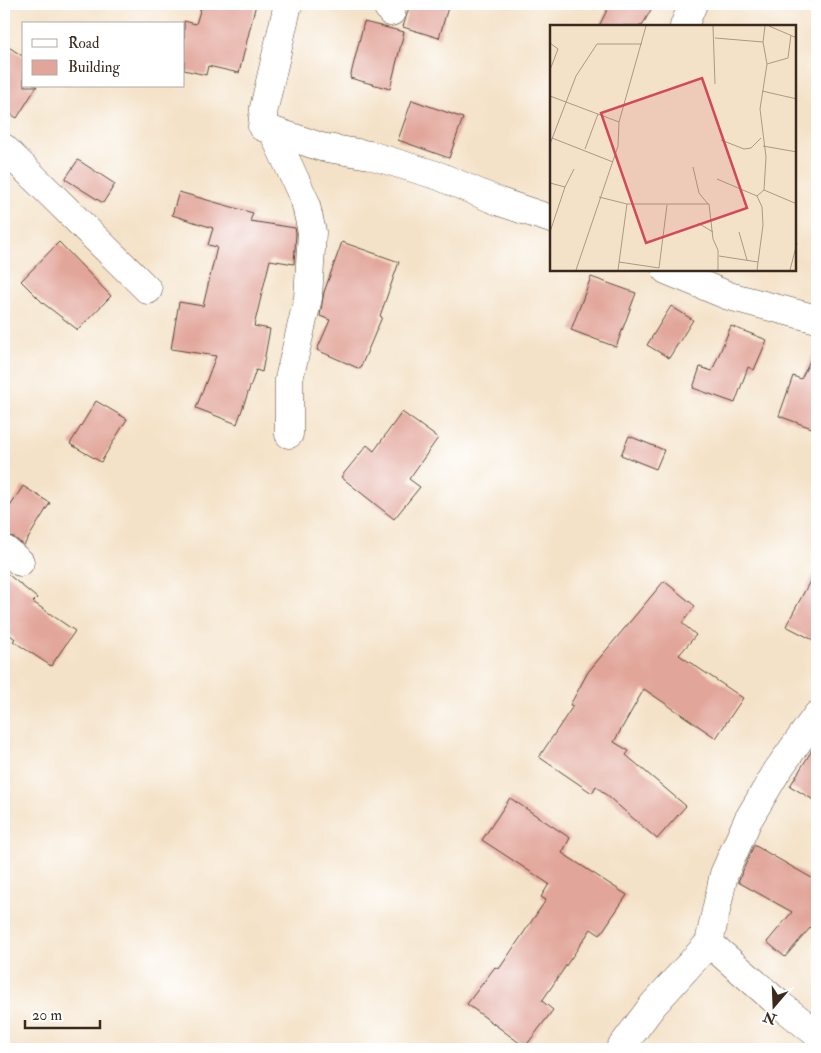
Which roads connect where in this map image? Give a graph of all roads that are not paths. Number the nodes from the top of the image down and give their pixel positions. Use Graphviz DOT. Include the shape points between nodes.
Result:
graph roads {
  1 [pos="288,4"];
  2 [pos="693,4"];
  3 [pos="684,25"];
  4 [pos="273,132"];
  5 [pos="4,148"];
  6 [pos="550,219"];
  7 [pos="668,271"];
  8 [pos="148,290"];
  9 [pos="817,319"];
  10 [pos="289,434"];
  11 [pos="817,715"];
  12 [pos="709,943"];
  13 [pos="817,1034"];
  14 [pos="620,1049"];
  1 -- 4 [label="street" via="264,108 262,127"];
  2 -- 3 [label="street"];
  4 -- 6 [label="street" via="321,147 370,155 439,176"];
  4 -- 10 [label="street" via="305,202 312,232 308,298 289,379"];
  5 -- 8 [label="street"];
  7 -- 9 [label="street" via="728,296"];
  11 -- 12 [label="street" via="777,771 748,820 724,874"];
  12 -- 13 [label="street"];
  12 -- 14 [label="street" via="653,1005"];
}
